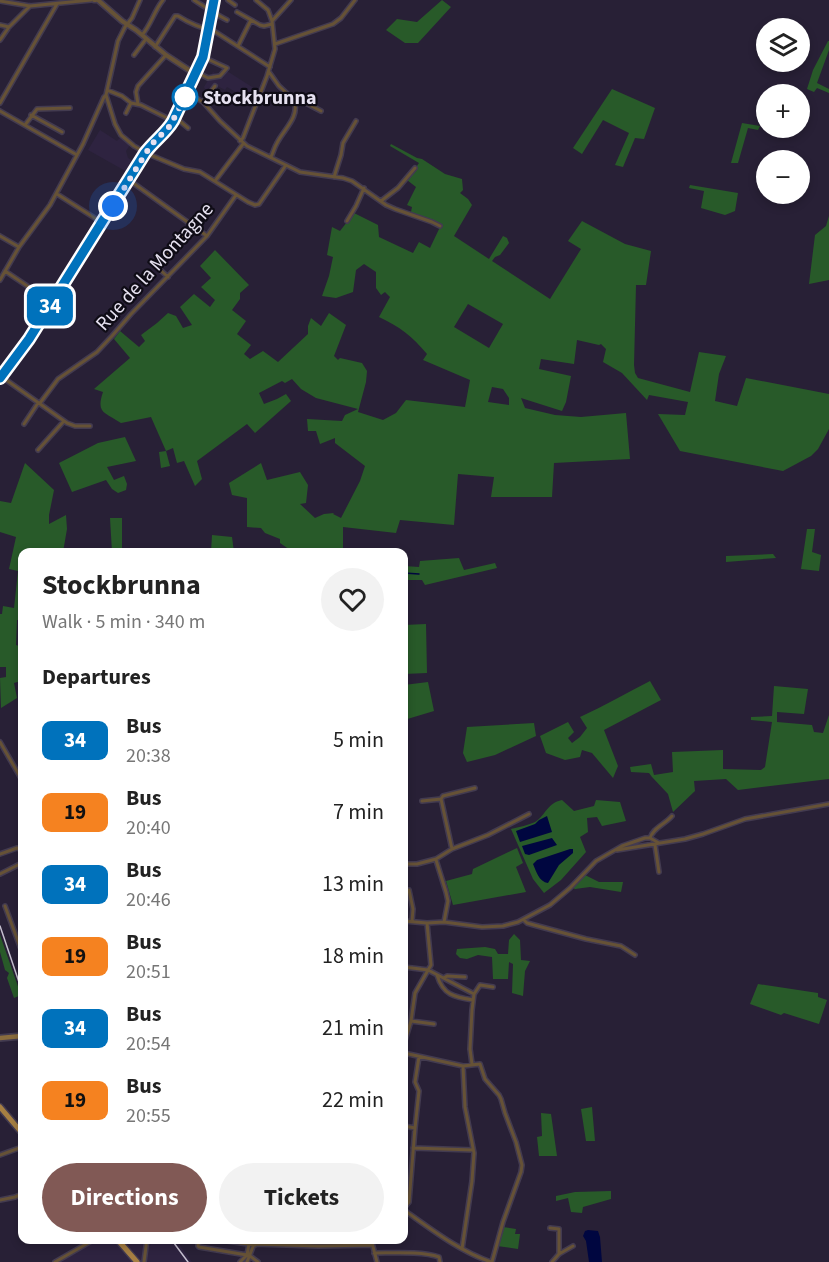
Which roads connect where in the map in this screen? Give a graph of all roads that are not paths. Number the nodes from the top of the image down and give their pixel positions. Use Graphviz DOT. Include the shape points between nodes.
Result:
graph roads {
  1 [pos="94,0"];
  2 [pos="140,0"];
  3 [pos="163,0"];
  4 [pos="194,0"];
  5 [pos="214,0"];
  6 [pos="226,0"];
  7 [pos="256,0"];
  8 [pos="291,0"];
  9 [pos="355,0"];
  10 [pos="0,1"];
  11 [pos="57,4"];
  12 [pos="235,5"];
  13 [pos="30,6"];
  14 [pos="212,11"];
  15 [pos="237,12"];
  16 [pos="227,20"];
  17 [pos="251,20"];
  18 [pos="272,23"];
  19 [pos="0,25"];
  20 [pos="127,25"];
  21 [pos="9,27"];
  22 [pos="207,30"];
  23 [pos="144,37"];
  24 [pos="0,40"];
  25 [pos="274,45"];
  26 [pos="238,46"];
  27 [pos="155,47"];
  28 [pos="134,55"];
  29 [pos="166,55"];
  30 [pos="203,57"];
  31 [pos="270,70"];
  32 [pos="196,73"];
  33 [pos="215,86"];
  34 [pos="107,90"];
  35 [pos="187,93"];
  36 [pos="106,95"];
  37 [pos="294,100"];
  38 [pos="203,102"];
  39 [pos="0,103"];
  40 [pos="131,103"];
  41 [pos="138,104"];
  42 [pos="70,108"];
  43 [pos="0,111"];
  44 [pos="321,111"];
  45 [pos="126,113"];
  46 [pos="31,115"];
  47 [pos="174,119"];
  48 [pos="356,121"];
  49 [pos="25,125"];
  50 [pos="189,128"];
  51 [pos="62,132"];
  52 [pos="242,142"];
  53 [pos="145,153"];
  54 [pos="77,155"];
  55 [pos="271,157"];
  56 [pos="286,165"];
  57 [pos="415,168"];
  58 [pos="334,177"];
  59 [pos="129,180"];
  60 [pos="215,181"];
  61 [pos="364,188"];
  62 [pos="57,194"];
  63 [pos="236,195"];
  64 [pos="381,201"];
  65 [pos="347,221"];
  66 [pos="103,222"];
  67 [pos="192,225"];
  68 [pos="440,226"];
  69 [pos="0,236"];
  70 [pos="207,236"];
  71 [pos="19,247"];
  72 [pos="5,271"];
  73 [pos="168,277"];
  74 [pos="0,280"];
  75 [pos="52,303"];
  76 [pos="0,377"];
  77 [pos="39,403"];
  78 [pos="64,421"];
  79 [pos="24,424"];
  80 [pos="90,426"];
  81 [pos="38,450"];
  82 [pos="0,742"];
  83 [pos="18,773"];
  84 [pos="475,788"];
  85 [pos="441,799"];
  86 [pos="422,801"];
  87 [pos="829,804"];
  88 [pos="529,814"];
  89 [pos="672,816"];
  90 [pos="639,839"];
  91 [pos="652,841"];
  92 [pos="640,846"];
  93 [pos="18,849"];
  94 [pos="452,849"];
  95 [pos="615,850"];
  96 [pos="0,854"];
  97 [pos="436,860"];
  98 [pos="408,864"];
  99 [pos="18,865"];
  100 [pos="658,873"];
  101 [pos="0,874"];
  102 [pos="409,890"];
  103 [pos="5,906"];
  104 [pos="524,920"];
  105 [pos="408,921"];
  106 [pos="412,921"];
  107 [pos="444,922"];
  108 [pos="427,923"];
  109 [pos="18,941"];
  110 [pos="635,955"];
  111 [pos="408,968"];
  112 [pos="428,970"];
  113 [pos="437,975"];
  114 [pos="465,977"];
  115 [pos="444,978"];
  116 [pos="493,987"];
  117 [pos="474,994"];
  118 [pos="473,1000"];
  119 [pos="411,1021"];
  120 [pos="434,1024"];
  121 [pos="408,1031"];
  122 [pos="18,1036"];
  123 [pos="0,1038"];
  124 [pos="408,1054"];
  125 [pos="419,1057"];
  126 [pos="472,1064"];
  127 [pos="463,1066"];
  128 [pos="0,1107"];
  129 [pos="18,1127"];
  130 [pos="408,1127"];
  131 [pos="415,1128"];
  132 [pos="18,1148"];
  133 [pos="413,1148"];
  134 [pos="473,1150"];
  135 [pos="0,1155"];
  136 [pos="18,1196"];
  137 [pos="0,1200"];
  138 [pos="408,1203"];
  139 [pos="408,1212"];
  140 [pos="550,1228"];
  141 [pos="86,1244"];
  142 [pos="121,1244"];
  143 [pos="146,1244"];
  144 [pos="197,1244"];
  145 [pos="249,1244"];
  146 [pos="254,1244"];
  147 [pos="286,1244"];
  148 [pos="372,1245"];
  149 [pos="573,1246"];
  150 [pos="462,1248"];
  151 [pos="374,1253"];
  152 [pos="559,1254"];
  153 [pos="248,1255"];
  154 [pos="481,1260"];
  155 [pos="248,1261"];
  156 [pos="55,1262"];
  157 [pos="137,1262"];
  158 [pos="144,1262"];
  159 [pos="240,1262"];
  160 [pos="258,1262"];
  161 [pos="376,1262"];
  162 [pos="440,1262"];
  163 [pos="492,1262"];
  164 [pos="552,1262"];
  1 -- 11 [label="street"];
  1 -- 20 [label="street"];
  2 -- 20 [label="street"];
  3 -- 23 [label="street"];
  4 -- 14 [label="street"];
  5 -- 14 [label="main road"];
  6 -- 12 [label="street"];
  7 -- 18 [label="street" via="268,10"];
  8 -- 18 [label="street"];
  9 -- 25 [label="street" via="333,24"];
  10 -- 13 [label="street"];
  11 -- 13 [label="street"];
  11 -- 39 [label="street"];
  13 -- 21 [label="street"];
  14 -- 16 [label="street"];
  14 -- 22 [label="main road"];
  15 -- 17 [label="street"];
  17 -- 18 [label="street" via="264,26"];
  17 -- 26 [label="street"];
  18 -- 25 [label="street"];
  19 -- 21 [label="street"];
  20 -- 23 [label="street"];
  20 -- 34 [label="street" via="118,41"];
  21 -- 24 [label="street"];
  22 -- 26 [label="street"];
  22 -- 27 [label="street" via="176,16"];
  22 -- 30 [label="main road"];
  23 -- 27 [label="street"];
  23 -- 28 [label="street"];
  25 -- 31 [label="street"];
  26 -- 31 [label="street"];
  27 -- 29 [label="street"];
  29 -- 32 [label="street"];
  29 -- 41 [label="street" via="138,86"];
  30 -- 32 [label="main road"];
  30 -- 32 [label="street" via="227,68 208,78"];
  31 -- 37 [label="street"];
  31 -- 52 [label="street"];
  32 -- 35 [label="main road"];
  33 -- 38 [label="street"];
  34 -- 36 [label="street"];
  34 -- 40 [label="street"];
  35 -- 38 [label="street"];
  35 -- 47 [label="main road"];
  36 -- 53 [label="street" via="121,135"];
  36 -- 54 [label="street"];
  37 -- 44 [label="street"];
  37 -- 55 [label="street" via="295,115"];
  38 -- 52 [label="street"];
  40 -- 41 [label="street"];
  40 -- 45 [label="street"];
  41 -- 47 [label="street"];
  42 -- 46 [label="street" via="37,109"];
  43 -- 49 [label="street"];
  46 -- 49 [label="street"];
  46 -- 51 [label="street"];
  47 -- 50 [label="street"];
  47 -- 53 [label="main road"];
  48 -- 58 [label="street" via="343,143"];
  49 -- 54 [label="street"];
  52 -- 55 [label="street"];
  52 -- 60 [label="street"];
  53 -- 59 [label="main road"];
  53 -- 60 [label="street"];
  54 -- 62 [label="street"];
  55 -- 56 [label="street"];
  56 -- 58 [label="street" via="300,172"];
  56 -- 63 [label="street" via="260,204"];
  57 -- 64 [label="street"];
  58 -- 61 [label="street"];
  59 -- 66 [label="main road"];
  59 -- 67 [label="street"];
  60 -- 63 [label="street"];
  61 -- 64 [label="street"];
  61 -- 65 [label="street"];
  62 -- 66 [label="street"];
  62 -- 71 [label="street"];
  63 -- 70 [label="street, Rue de la Montagne"];
  64 -- 68 [label="street"];
  66 -- 75 [label="main road"];
  67 -- 70 [label="street"];
  67 -- 73 [label="street" via="157,265"];
  69 -- 71 [label="street"];
  70 -- 73 [label="street, Rue de la Montagne"];
  71 -- 72 [label="street"];
  72 -- 74 [label="street"];
  72 -- 75 [label="street"];
  73 -- 77 [label="street, Rue de la Montagne" via="97,352 58,379"];
  75 -- 76 [label="main road"];
  76 -- 77 [label="street"];
  77 -- 78 [label="street"];
  77 -- 79 [label="street, Rue de la Montagne"];
  78 -- 80 [label="street"];
  78 -- 81 [label="street"];
  82 -- 83 [label="street"];
  84 -- 85 [label="street"];
  85 -- 86 [label="street"];
  85 -- 94 [label="street"];
  87 -- 91 [label="street" via="746,819 685,839"];
  88 -- 94 [label="street"];
  89 -- 91 [label="street" via="652,832"];
  90 -- 91 [label="street"];
  90 -- 92 [label="street"];
  90 -- 95 [label="street"];
  91 -- 92 [label="street"];
  91 -- 100 [label="street"];
  92 -- 95 [label="street"];
  93 -- 96 [label="street"];
  94 -- 97 [label="street"];
  95 -- 104 [label="street" via="590,865 550,905"];
  97 -- 98 [label="street"];
  97 -- 107 [label="street" via="448,901"];
  99 -- 101 [label="street"];
  102 -- 106 [label="street"];
  103 -- 109 [label="street"];
  104 -- 107 [label="street" via="491,927"];
  104 -- 110 [label="street" via="621,946"];
  105 -- 106 [label="street"];
  106 -- 108 [label="street"];
  107 -- 108 [label="street"];
  108 -- 112 [label="street" via="431,963"];
  111 -- 112 [label="street"];
  112 -- 113 [label="street"];
  112 -- 119 [label="street" via="415,993"];
  113 -- 115 [label="street"];
  113 -- 118 [label="street" via="447,993"];
  114 -- 115 [label="street"];
  115 -- 117 [label="street"];
  116 -- 117 [label="street" via="480,985"];
  117 -- 118 [label="street"];
  118 -- 126 [label="street"];
  119 -- 120 [label="street"];
  119 -- 121 [label="street"];
  122 -- 123 [label="main road"];
  124 -- 125 [label="street"];
  125 -- 127 [label="street"];
  125 -- 131 [label="street"];
  126 -- 127 [label="street"];
  126 -- 163 [label="street" via="481,1065 485,1079 499,1095 522,1165"];
  127 -- 134 [label="street"];
  128 -- 129 [label="main road"];
  130 -- 131 [label="street"];
  131 -- 133 [label="street"];
  132 -- 135 [label="street"];
  133 -- 134 [label="street"];
  133 -- 138 [label="street"];
  134 -- 150 [label="street"];
  136 -- 137 [label="street"];
  139 -- 150 [label="street"];
  140 -- 152 [label="street" via="559,1229"];
  141 -- 156 [label="street"];
  142 -- 157 [label="main road"];
  143 -- 158 [label="street"];
  144 -- 153 [label="street" via="199,1248"];
  145 -- 153 [label="street"];
  146 -- 153 [label="street"];
  147 -- 148 [label="street"];
  148 -- 151 [label="street"];
  149 -- 152 [label="street"];
  150 -- 154 [label="street"];
  151 -- 161 [label="street"];
  151 -- 162 [label="street" via="426,1254 439,1257"];
  152 -- 164 [label="street"];
  153 -- 155 [label="street"];
  153 -- 159 [label="street"];
  153 -- 160 [label="street"];
  154 -- 163 [label="street"];
  155 -- 160 [label="street"];
}
